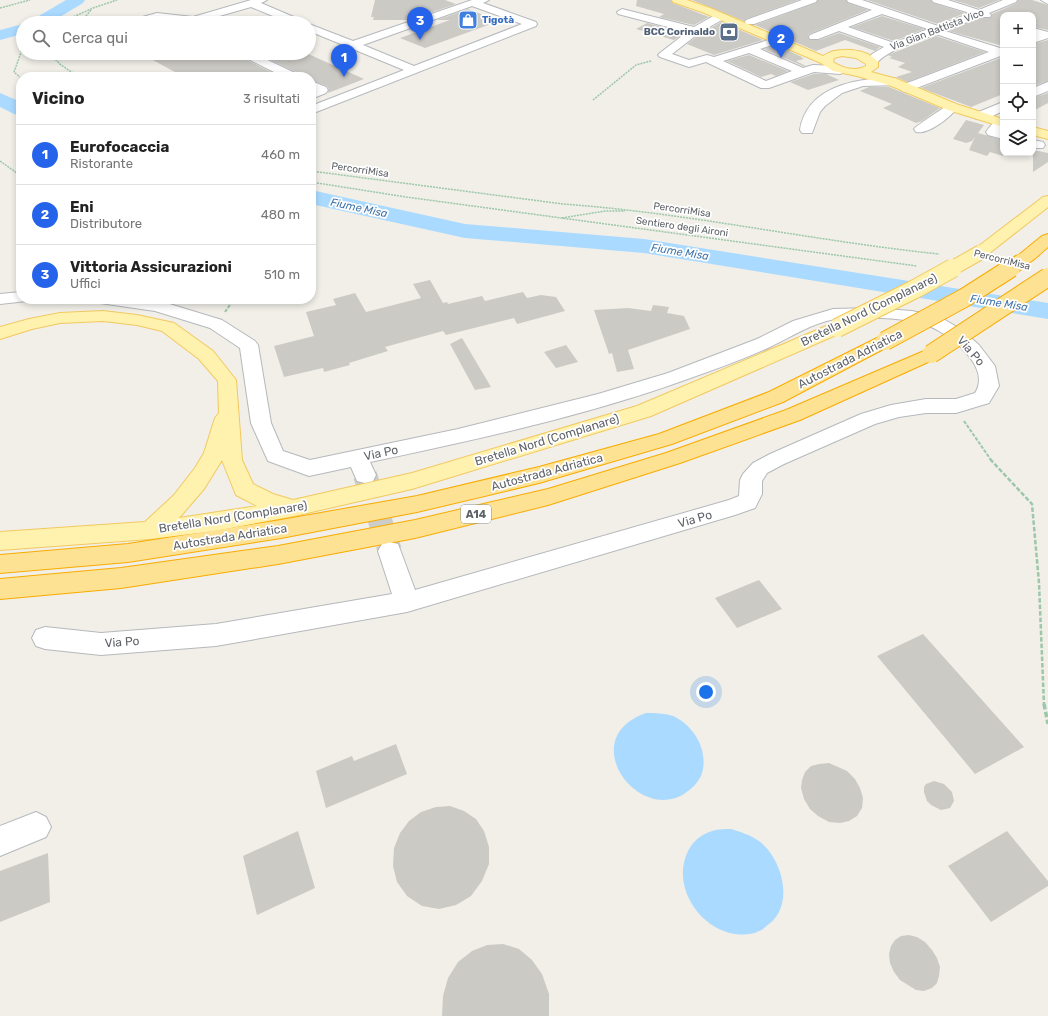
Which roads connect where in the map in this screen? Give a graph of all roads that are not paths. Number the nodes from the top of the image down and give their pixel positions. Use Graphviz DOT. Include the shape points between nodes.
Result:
graph roads {
  1 [pos="262,0"];
  2 [pos="484,0"];
  3 [pos="677,0"];
  4 [pos="697,0"];
  5 [pos="812,0"];
  6 [pos="852,0"];
  7 [pos="937,0"];
  8 [pos="1012,0"];
  9 [pos="472,2"];
  10 [pos="251,3"];
  11 [pos="882,10"];
  12 [pos="622,12"];
  13 [pos="981,13"];
  14 [pos="208,16"];
  15 [pos="282,16"];
  16 [pos="720,16"];
  17 [pos="996,18"];
  18 [pos="750,22"];
  19 [pos="838,27"];
  20 [pos="316,30"];
  21 [pos="935,30"];
  22 [pos="695,31"];
  23 [pos="1036,32"];
  24 [pos="814,37"];
  25 [pos="1036,39"];
  26 [pos="778,40"];
  27 [pos="352,45"];
  28 [pos="750,49"];
  29 [pos="890,49"];
  30 [pos="1000,52"];
  31 [pos="1000,52"];
  32 [pos="847,54"];
  33 [pos="258,60"];
  34 [pos="713,61"];
  35 [pos="826,61"];
  36 [pos="872,64"];
  37 [pos="414,70"];
  38 [pos="840,70"];
  39 [pos="283,72"];
  40 [pos="803,72"];
  41 [pos="857,72"];
  42 [pos="893,82"];
  43 [pos="1048,86"];
  44 [pos="316,87"];
  45 [pos="906,88"];
  46 [pos="1036,91"];
  47 [pos="316,93"];
  48 [pos="952,107"];
  49 [pos="1000,107"];
  50 [pos="316,108"];
  51 [pos="340,112"];
  52 [pos="981,116"];
  53 [pos="1000,126"];
  54 [pos="921,129"];
  55 [pos="807,130"];
  56 [pos="1036,132"];
  57 [pos="1048,135"];
  58 [pos="1048,200"];
  59 [pos="1048,239"];
  60 [pos="1048,277"];
  61 [pos="16,297"];
  62 [pos="0,298"];
  63 [pos="142,304"];
  64 [pos="0,332"];
  65 [pos="229,410"];
  66 [pos="244,488"];
  67 [pos="188,492"];
  68 [pos="294,508"];
  69 [pos="215,522"];
  70 [pos="150,530"];
  71 [pos="0,541"];
  72 [pos="390,551"];
  73 [pos="0,564"];
  74 [pos="0,590"];
  75 [pos="407,602"];
  76 [pos="45,638"];
  77 [pos="36,827"];
  78 [pos="0,841"];
  1 -- 10 [label="street"];
  2 -- 9 [label="street"];
  3 -- 16 [label="main road"];
  4 -- 18 [label="main road"];
  5 -- 18 [label="street"];
  6 -- 11 [label="street"];
  7 -- 13 [label="street"];
  8 -- 13 [label="street, Via Gian Battista Vico"];
  9 -- 27 [label="street"];
  9 -- 37 [label="street" via="532,24"];
  10 -- 14 [label="street"];
  10 -- 15 [label="street"];
  11 -- 19 [label="street"];
  11 -- 21 [label="street"];
  12 -- 22 [label="street"];
  13 -- 17 [label="street"];
  13 -- 21 [label="street, Via Gian Battista Vico"];
  16 -- 22 [label="street"];
  16 -- 26 [label="main road"];
  18 -- 32 [label="main road" via="812,45"];
  19 -- 24 [label="street"];
  19 -- 29 [label="street"];
  20 -- 27 [label="street"];
  21 -- 29 [label="street, Via Gian Battista Vico"];
  21 -- 30 [label="street"];
  22 -- 34 [label="street" via="664,54 689,64 707,58"];
  23 -- 25 [label="street" via="1046,35"];
  26 -- 28 [label="street"];
  26 -- 35 [label="main road"];
  27 -- 37 [label="street"];
  28 -- 34 [label="street"];
  28 -- 40 [label="street"];
  29 -- 32 [label="street, Via Gian Battista Vico"];
  29 -- 36 [label="street, Via Gian Battista Vico" via="876,56"];
  31 -- 45 [label="street"];
  32 -- 35 [label="main road" via="830,56"];
  32 -- 36 [label="main road" via="864,57"];
  33 -- 39 [label="street"];
  34 -- 40 [label="street" via="765,85"];
  35 -- 38 [label="main road" via="830,66"];
  36 -- 41 [label="main road" via="864,71"];
  36 -- 42 [label="main road"];
  37 -- 50 [label="street"];
  37 -- 51 [label="street" via="377,97"];
  38 -- 40 [label="street" via="813,68"];
  38 -- 41 [label="main road"];
  41 -- 42 [label="main road"];
  42 -- 45 [label="main road"];
  42 -- 55 [label="street" via="856,84 835,91 816,108 809,118"];
  43 -- 46 [label="street"];
  44 -- 47 [label="street" via="322,90"];
  45 -- 48 [label="main road"];
  48 -- 52 [label="main road"];
  48 -- 54 [label="street"];
  49 -- 52 [label="street"];
  52 -- 53 [label="main road"];
  56 -- 57 [label="main road"];
  58 -- 68 [label="main road, Bretella Nord (Complanare), bridge" via="981,252 915,289 838,328 644,411 412,481"];
  59 -- 73 [label="highway, Autostrada Adriatica / A14, bridge" via="1021,261 964,298 885,342 768,400 665,439 540,475 418,504 128,553"];
  60 -- 74 [label="highway, Autostrada Adriatica / A14, bridge" via="931,354 792,415 673,458 548,497 415,529 278,555 121,578"];
  61 -- 62 [label="street"];
  63 -- 75 [label="street, Via Po" via="216,324 249,345 261,423 275,456 309,468 362,466 458,436 601,400 675,377 763,343 799,325 833,314 872,313 912,316 934,321 956,334 973,349 986,366 989,386 982,398 956,406 926,406 898,410 868,419 760,468 751,480 751,494 747,502 735,507"];
  64 -- 65 [label="main road" via="60,318 103,316 168,326 206,356 227,380"];
  65 -- 66 [label="main road" via="232,460"];
  65 -- 67 [label="main road" via="209,463"];
  66 -- 68 [label="main road" via="267,501"];
  66 -- 69 [label="main road" via="234,504"];
  67 -- 69 [label="main road" via="196,507"];
  67 -- 70 [label="main road" via="168,517"];
  68 -- 69 [label="main road, Bretella Nord (Complanare)"];
  69 -- 70 [label="main road, Bretella Nord (Complanare)"];
  70 -- 71 [label="main road, Bretella Nord (Complanare)"];
  72 -- 75 [label="street"];
  75 -- 76 [label="street, Via Po" via="216,635 101,644"];
  77 -- 78 [label="street"];
}
